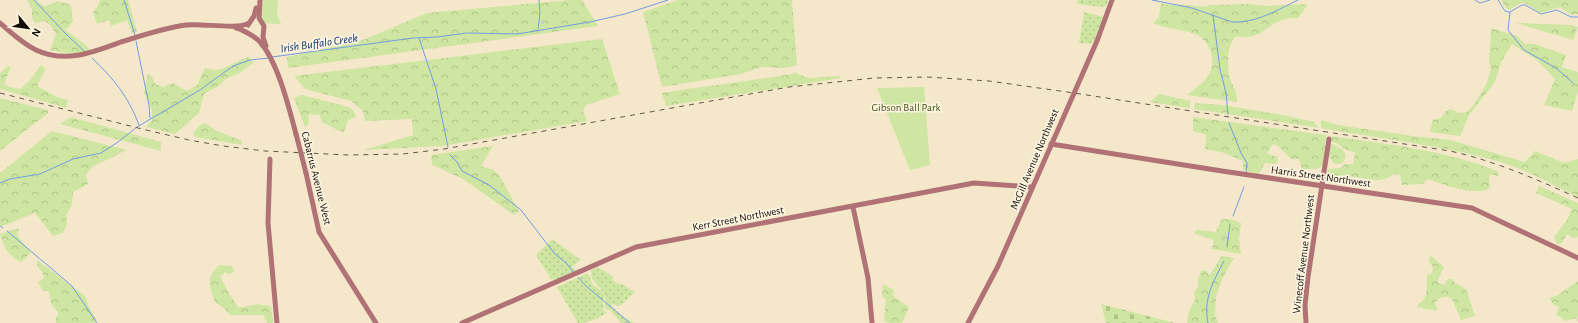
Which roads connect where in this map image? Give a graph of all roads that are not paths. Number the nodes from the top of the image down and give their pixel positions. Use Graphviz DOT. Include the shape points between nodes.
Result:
graph roads {
  1 [pos="258,0"];
  2 [pos="1112,0"];
  3 [pos="261,22"];
  4 [pos="0,23"];
  5 [pos="249,23"];
  6 [pos="232,26"];
  7 [pos="263,32"];
  8 [pos="252,36"];
  9 [pos="267,50"];
  10 [pos="1329,139"];
  11 [pos="1051,144"];
  12 [pos="270,159"];
  13 [pos="1321,186"];
  14 [pos="1032,187"];
  15 [pos="853,207"];
  16 [pos="1578,258"];
  17 [pos="277,323"];
  18 [pos="376,323"];
  19 [pos="462,323"];
  20 [pos="872,323"];
  21 [pos="968,323"];
  22 [pos="1306,323"];
  1 -- 3 [label="street, Cabarrus Avenue West"];
  1 -- 5 [label="street, Cabarrus Avenue West"];
  2 -- 11 [label="street, McGill Avenue Northwest" via="1097,41"];
  3 -- 5 [label="street" via="256,20"];
  3 -- 7 [label="street, Cabarrus Avenue West" via="264,26"];
  4 -- 6 [label="street" via="32,48 64,57 90,53 176,26"];
  5 -- 6 [label="street"];
  5 -- 8 [label="street, Cabarrus Avenue West" via="247,30"];
  6 -- 8 [label="street"];
  7 -- 8 [label="street" via="260,36"];
  7 -- 9 [label="street, Cabarrus Avenue West"];
  8 -- 9 [label="street, Cabarrus Avenue West"];
  9 -- 18 [label="street, Cabarrus Avenue West, bridge" via="286,95 319,232"];
  10 -- 13 [label="street, Winecoff Avenue Northwest"];
  11 -- 13 [label="street, Harris Street Northwest"];
  11 -- 14 [label="street, McGill Avenue Northwest"];
  12 -- 17 [label="street" via="268,223"];
  13 -- 16 [label="street, Harris Street Northwest" via="1472,208"];
  13 -- 22 [label="street, Winecoff Avenue Northwest" via="1305,305"];
  14 -- 15 [label="street, Kerr Street Northwest" via="974,183"];
  14 -- 21 [label="street, McGill Avenue Northwest" via="995,274"];
  15 -- 19 [label="street, Kerr Street Northwest" via="636,247"];
  15 -- 20 [label="street" via="868,278"];
}
